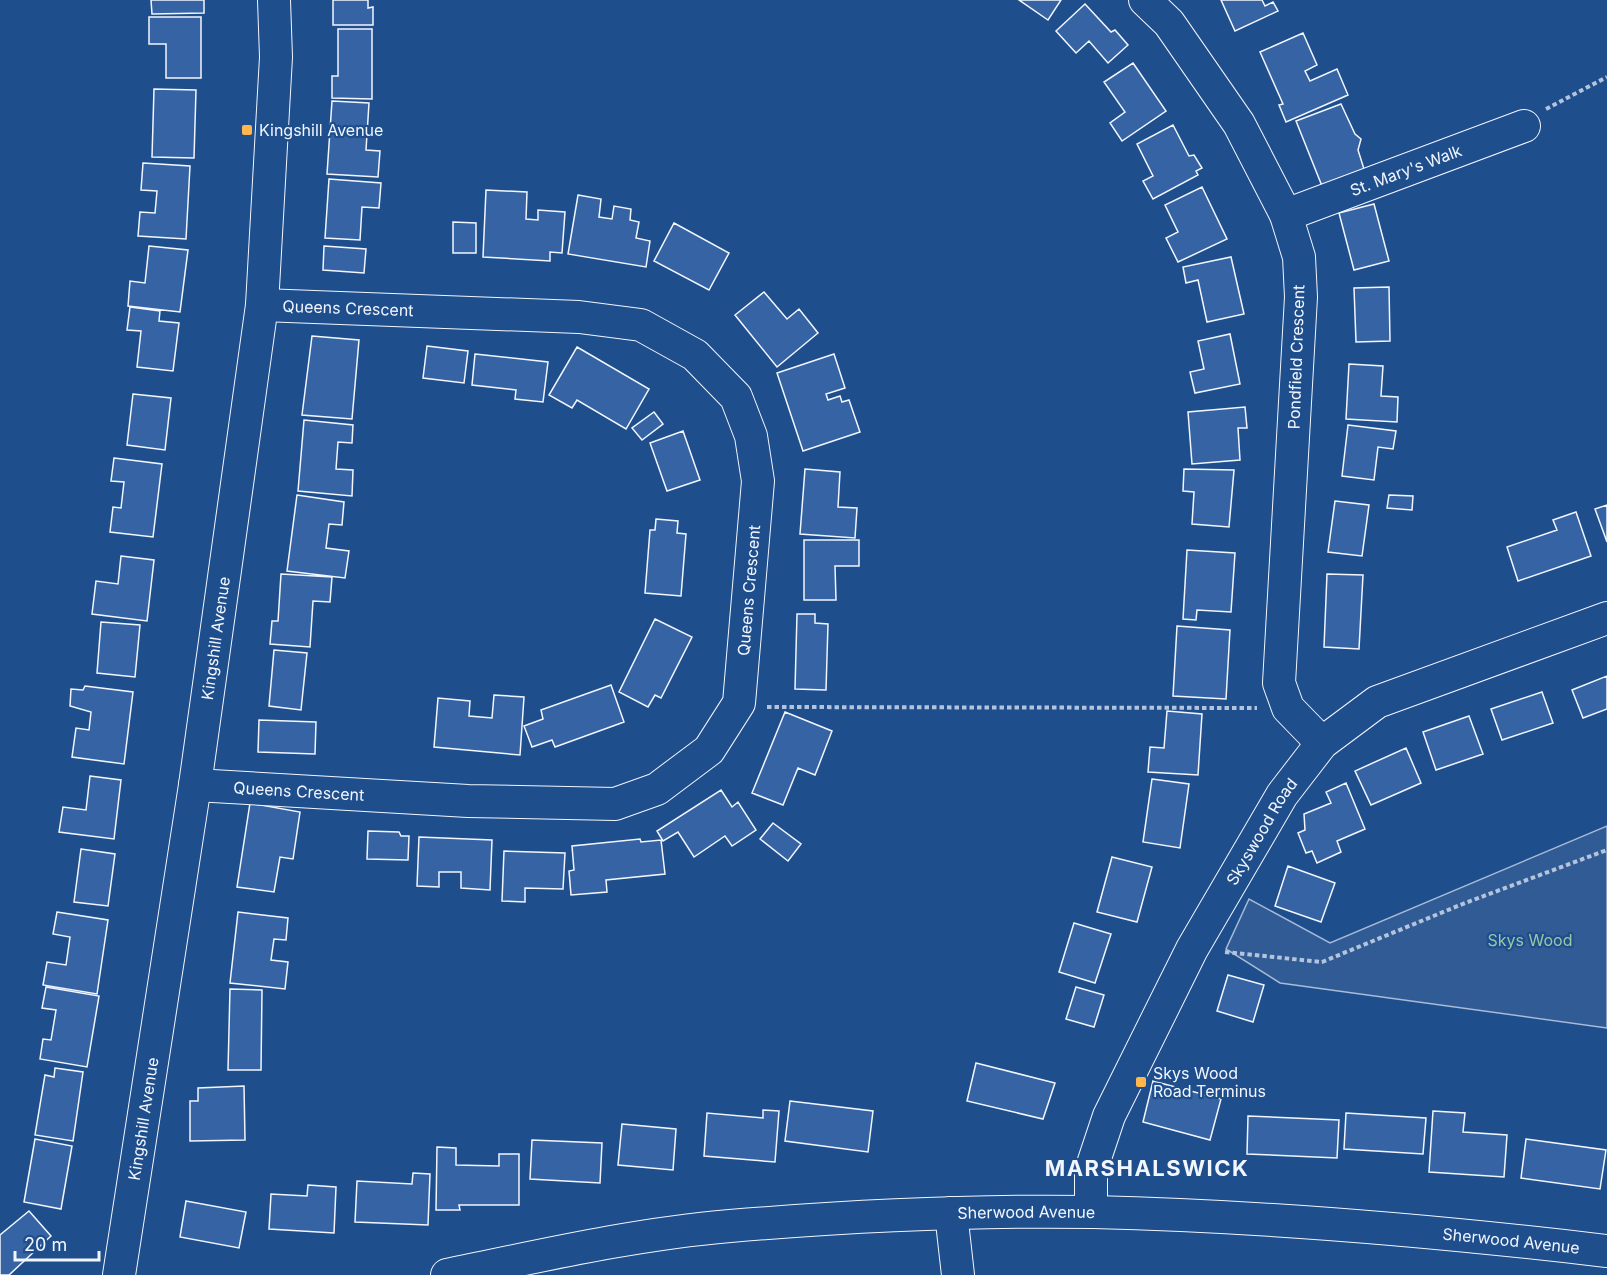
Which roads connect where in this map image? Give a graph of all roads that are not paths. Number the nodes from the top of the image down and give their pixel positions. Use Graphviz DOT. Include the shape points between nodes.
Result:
graph roads {
  1 [pos="274,0"];
  2 [pos="1145,0"];
  3 [pos="1524,126"];
  4 [pos="1286,215"];
  5 [pos="262,305"];
  6 [pos="1607,618"];
  7 [pos="1322,743"];
  8 [pos="195,785"];
  9 [pos="1092,1212"];
  10 [pos="951,1213"];
  11 [pos="1607,1251"];
  12 [pos="119,1275"];
  13 [pos="447,1275"];
  14 [pos="958,1275"];
  1 -- 5 [label="street, Kingshill Avenue" via="276,57"];
  2 -- 4 [label="street, Pondfield Crescent" via="1168,22 1239,124"];
  3 -- 4 [label="street, St. Mary's Walk"];
  4 -- 7 [label="street, Pondfield Crescent" via="1299,257 1301,297 1279,683 1288,708"];
  5 -- 8 [label="street, Kingshill Avenue"];
  5 -- 8 [label="street, Queens Crescent" via="579,317 641,325 695,355 736,397 751,436 758,481 739,702 709,750 657,789 615,804 468,801"];
  6 -- 7 [label="street, Skyswood Road" via="1377,702"];
  7 -- 9 [label="street, Skyswood Road" via="1282,795 1192,949 1109,1116 1091,1170"];
  8 -- 12 [label="street, Kingshill Avenue"];
  9 -- 10 [label="street, Sherwood Avenue"];
  9 -- 11 [label="street, Sherwood Avenue" via="1257,1218"];
  10 -- 13 [label="street, Sherwood Avenue" via="727,1227 570,1250"];
  10 -- 14 [label="street"];
}
